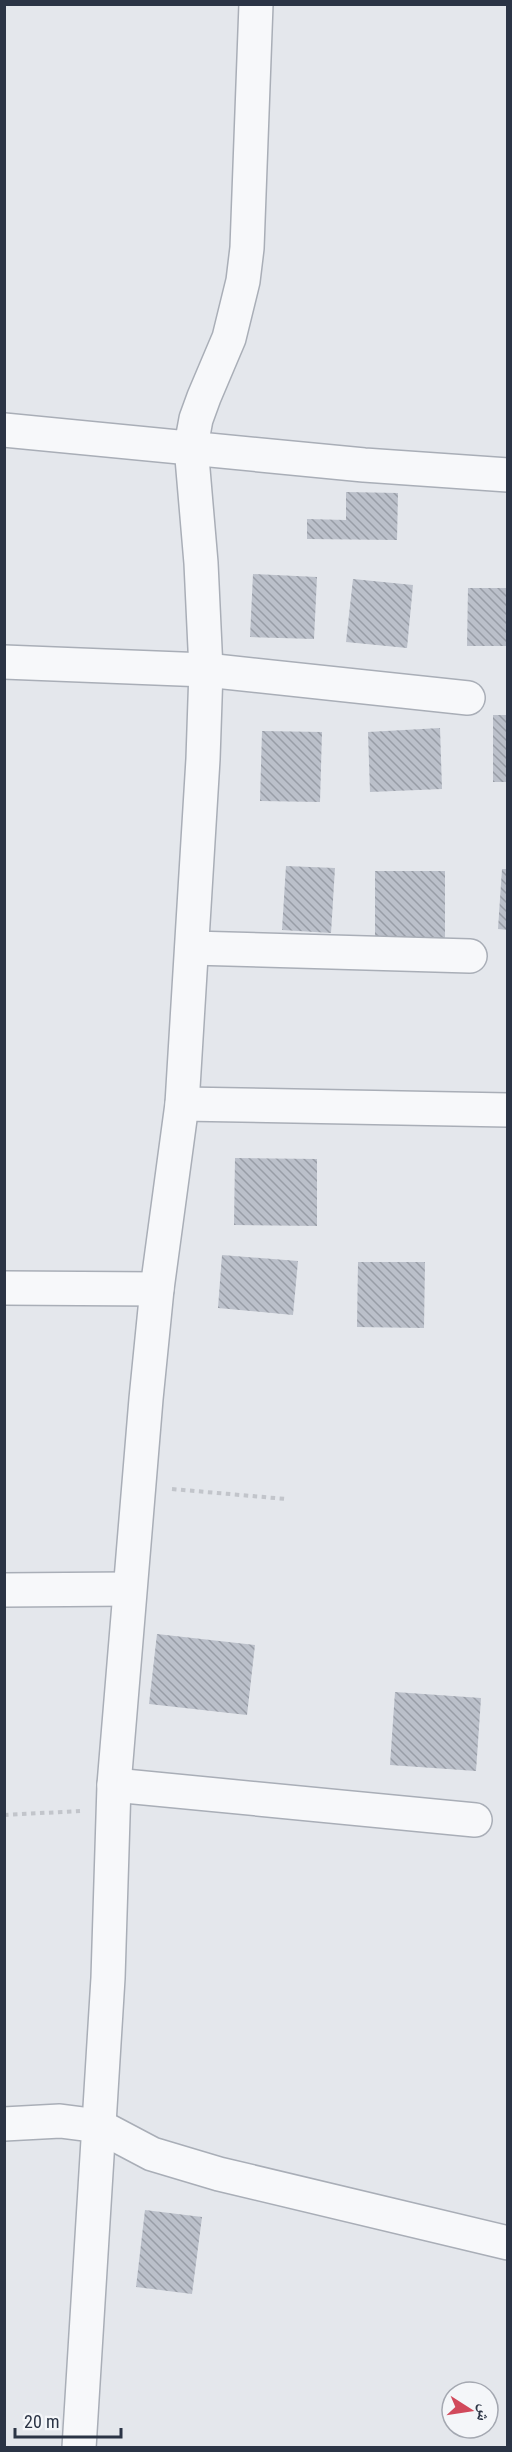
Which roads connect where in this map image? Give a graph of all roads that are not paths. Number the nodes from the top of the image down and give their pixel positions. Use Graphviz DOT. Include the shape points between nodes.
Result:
graph roads {
  1 [pos="256,4"];
  2 [pos="4,430"];
  3 [pos="190,447"];
  4 [pos="507,475"];
  5 [pos="4,662"];
  6 [pos="206,670"];
  7 [pos="468,698"];
  8 [pos="192,948"];
  9 [pos="470,956"];
  10 [pos="182,1104"];
  11 [pos="507,1110"];
  12 [pos="4,1288"];
  13 [pos="158,1289"];
  14 [pos="129,1589"];
  15 [pos="4,1590"];
  16 [pos="114,1797"];
  17 [pos="475,1820"];
  18 [pos="4,2124"];
  19 [pos="99,2126"];
  20 [pos="507,2242"];
  21 [pos="79,2448"];
  1 -- 3 [label="street" via="243,281 229,338 196,419"];
  2 -- 3 [label="street"];
  3 -- 4 [label="street"];
  3 -- 6 [label="street"];
  5 -- 6 [label="street"];
  6 -- 7 [label="street"];
  6 -- 8 [label="street"];
  8 -- 9 [label="street"];
  8 -- 10 [label="street"];
  10 -- 11 [label="street"];
  10 -- 13 [label="street"];
  12 -- 13 [label="street"];
  13 -- 14 [label="street"];
  14 -- 15 [label="street"];
  14 -- 16 [label="street"];
  16 -- 17 [label="street"];
  16 -- 19 [label="street"];
  18 -- 19 [label="street" via="60,2121"];
  19 -- 20 [label="street" via="152,2154 219,2174"];
  19 -- 21 [label="street"];
}
